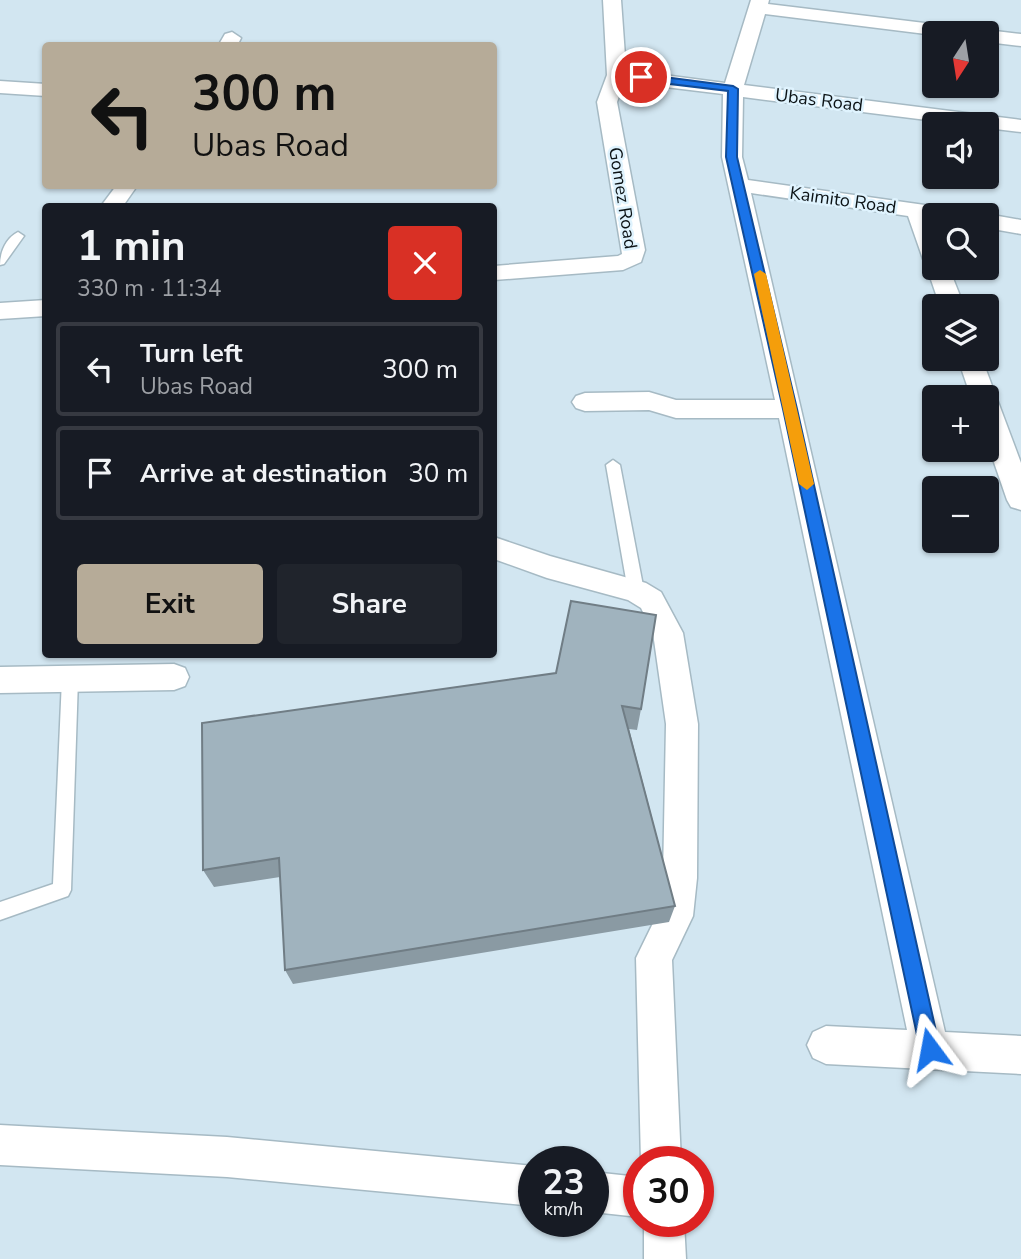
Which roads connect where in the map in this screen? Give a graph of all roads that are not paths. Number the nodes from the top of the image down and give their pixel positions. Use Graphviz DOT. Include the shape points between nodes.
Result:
graph roads {
  1 [pos="612,0"];
  2 [pos="759,4"];
  3 [pos="922,27"];
  4 [pos="999,37"];
  5 [pos="1021,40"];
  6 [pos="617,75"];
  7 [pos="0,87"];
  8 [pos="733,89"];
  9 [pos="42,90"];
  10 [pos="1021,126"];
  11 [pos="739,185"];
  12 [pos="917,211"];
  13 [pos="922,212"];
  14 [pos="999,224"];
  15 [pos="922,225"];
  16 [pos="1021,227"];
  17 [pos="18,236"];
  18 [pos="0,261"];
  19 [pos="497,274"];
  20 [pos="42,305"];
  21 [pos="0,312"];
  22 [pos="585,402"];
  23 [pos="790,409"];
  24 [pos="999,439"];
  25 [pos="613,465"];
  26 [pos="1021,500"];
  27 [pos="497,549"];
  28 [pos="636,591"];
  29 [pos="174,677"];
  30 [pos="70,679"];
  31 [pos="0,680"];
  32 [pos="0,911"];
  33 [pos="826,1045"];
  34 [pos="930,1049"];
  35 [pos="1021,1055"];
  36 [pos="0,1144"];
  37 [pos="660,1146"];
  38 [pos="518,1184"];
  39 [pos="664,1237"];
  40 [pos="665,1259"];
  1 -- 6 [label="street, Gomez Road"];
  2 -- 3 [label="street"];
  2 -- 8 [label="street"];
  4 -- 5 [label="street"];
  6 -- 8 [label="street, Ubas Road"];
  6 -- 19 [label="street, Gomez Road" via="607,102 633,257 623,263"];
  7 -- 9 [label="street"];
  8 -- 10 [label="street, Ubas Road"];
  8 -- 11 [label="street" via="732,157"];
  11 -- 12 [label="street, Kaimito Road"];
  11 -- 23 [label="street"];
  12 -- 13 [label="street, Kaimito Road"];
  12 -- 15 [label="street"];
  14 -- 16 [label="street"];
  17 -- 18 [label="lane"];
  20 -- 21 [label="street"];
  22 -- 23 [label="street" via="649,401 676,409"];
  23 -- 34 [label="street"];
  24 -- 26 [label="street"];
  25 -- 28 [label="lane"];
  27 -- 28 [label="street"];
  28 -- 37 [label="street" via="651,600 668,634 682,724 680,877 675,916 654,958"];
  29 -- 30 [label="street"];
  30 -- 31 [label="street"];
  30 -- 32 [label="lane" via="62,890"];
  33 -- 34 [label="street"];
  34 -- 35 [label="street"];
  36 -- 38 [label="street" via="227,1157"];
  39 -- 40 [label="street"];
}
